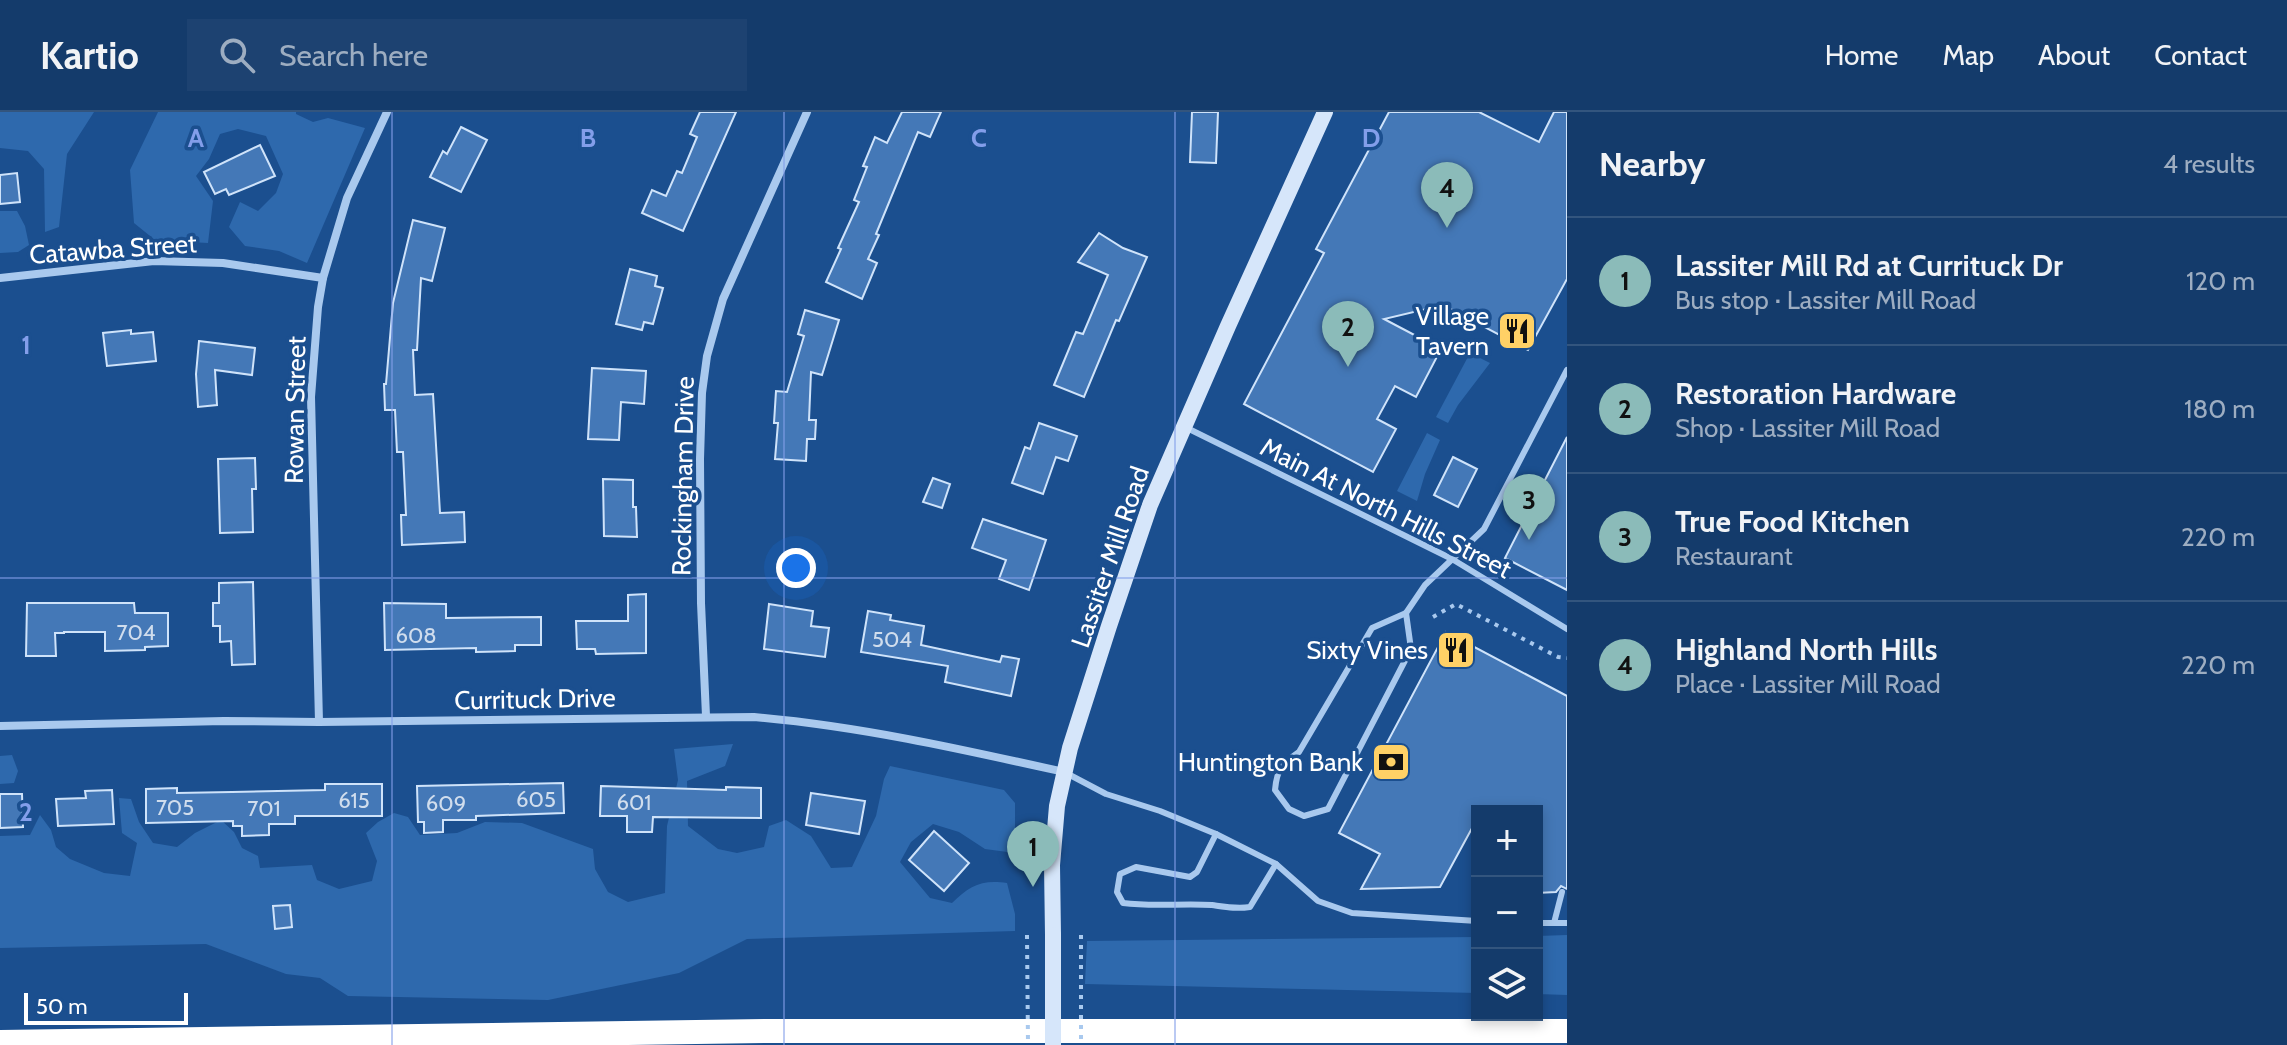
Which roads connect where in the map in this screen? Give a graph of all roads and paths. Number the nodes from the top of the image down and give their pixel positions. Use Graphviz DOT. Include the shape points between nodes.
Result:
graph roads {
  1 [pos="387,112"];
  2 [pos="807,112"];
  3 [pos="1325,112"];
  4 [pos="0,278"];
  5 [pos="323,278"];
  6 [pos="1567,370"];
  7 [pos="1184,427"];
  8 [pos="1452,559"];
  9 [pos="1406,613"];
  10 [pos="1433,617"];
  11 [pos="1567,629"];
  12 [pos="1567,658"];
  13 [pos="706,716"];
  14 [pos="319,722"];
  15 [pos="0,726"];
  16 [pos="1065,772"];
  17 [pos="1216,834"];
  18 [pos="1276,864"];
  19 [pos="1562,892"];
  20 [pos="1471,921"];
  21 [pos="1543,923"];
  22 [pos="1554,923"];
  23 [pos="1567,923"];
  24 [pos="1027,935"];
  25 [pos="1081,935"];
  26 [pos="1567,1031"];
  27 [pos="0,1042"];
  28 [pos="1028,1045"];
  29 [pos="1053,1045"];
  30 [pos="1081,1045"];
  1 -- 5 [label="street, Rowan Street" via="347,198"];
  2 -- 13 [label="street, Rockingham Drive" via="723,299 707,356 700,459"];
  3 -- 7 [label="main road, Lassiter Mill Road"];
  4 -- 5 [label="street, Catawba Street" via="154,261 223,263"];
  5 -- 14 [label="street, Rowan Street" via="311,397"];
  6 -- 8 [label="lane" via="1484,529"];
  7 -- 8 [label="lane, Main At North Hills Street"];
  7 -- 16 [label="main road, Lassiter Mill Road" via="1141,532"];
  8 -- 9 [label="lane"];
  8 -- 11 [label="lane, Main At North Hills Street"];
  9 -- 9 [label="lane" via="1372,628 1299,752 1283,764 1275,790 1289,809 1304,816 1328,809 1411,649"];
  10 -- 12 [label="path" via="1456,604"];
  13 -- 14 [label="street, Currituck Drive"];
  13 -- 16 [label="street, Currituck Drive" via="811,722"];
  14 -- 15 [label="street, Currituck Drive"];
  16 -- 17 [label="lane" via="1106,794"];
  16 -- 29 [label="main road, Lassiter Mill Road, bridge" via="1053,843"];
  17 -- 18 [label="lane"];
  17 -- 18 [label="lane" via="1190,877 1136,867 1120,874 1117,892 1123,903 1250,907"];
  18 -- 20 [label="lane" via="1318,901 1352,913"];
  19 -- 22 [label="lane"];
  21 -- 22 [label="lane"];
  22 -- 23 [label="lane"];
  24 -- 28 [label="path, bridge"];
  25 -- 30 [label="path, bridge"];
  26 -- 27 [label="highway" via="768,1031"];
}
